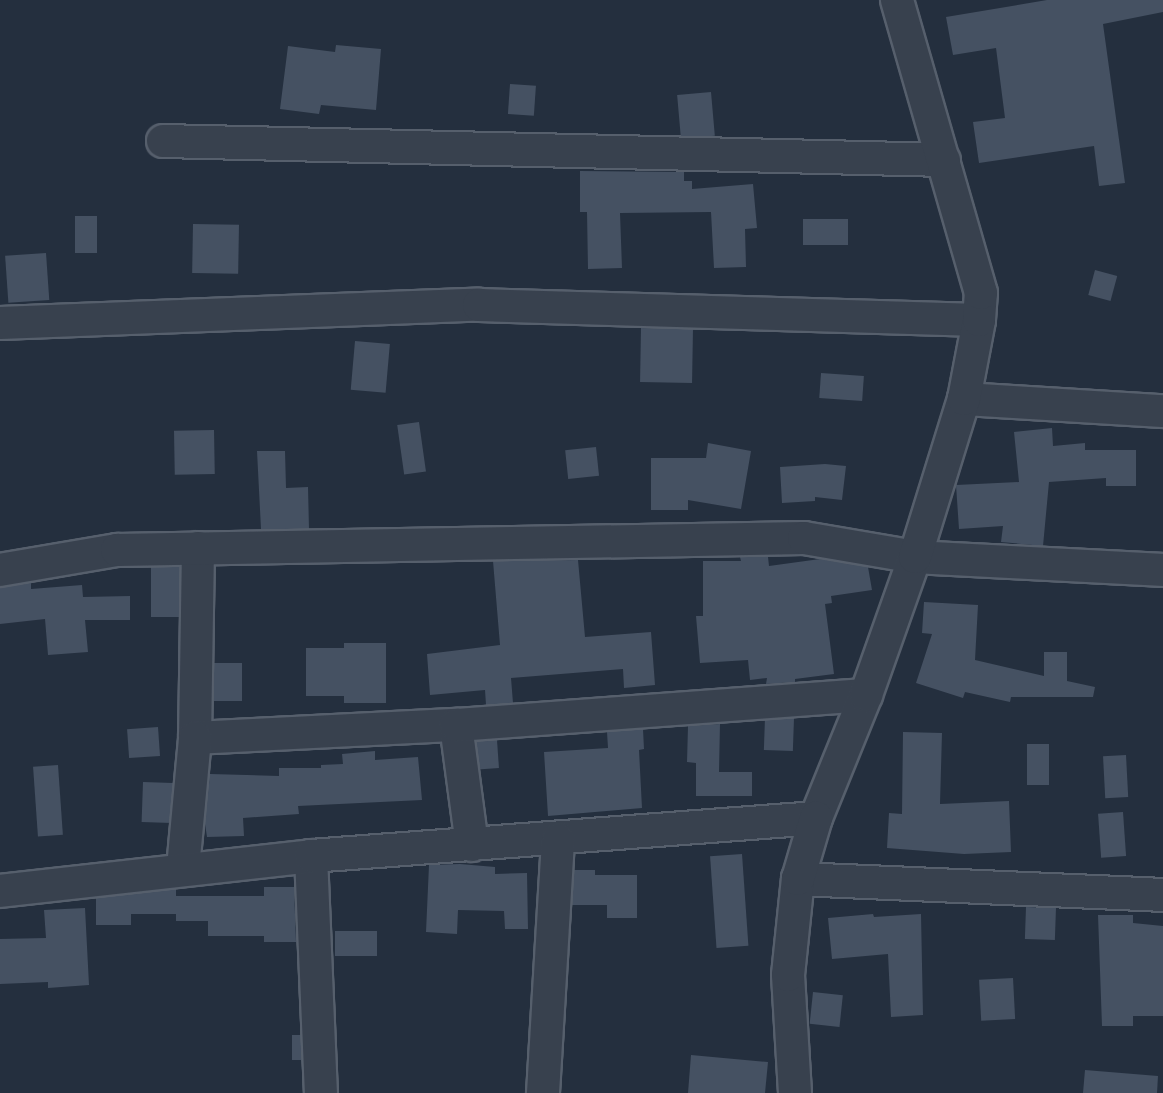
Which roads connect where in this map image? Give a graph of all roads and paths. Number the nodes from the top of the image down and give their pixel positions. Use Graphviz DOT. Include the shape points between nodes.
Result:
graph roads {
  1 [pos="897,0"];
  2 [pos="163,141"];
  3 [pos="944,160"];
  4 [pos="979,320"];
  5 [pos="0,323"];
  6 [pos="964,399"];
  7 [pos="1163,411"];
  8 [pos="198,549"];
  9 [pos="915,557"];
  10 [pos="0,570"];
  11 [pos="1163,570"];
  12 [pos="866,695"];
  13 [pos="456,725"];
  14 [pos="195,738"];
  15 [pos="816,818"];
  16 [pos="558,839"];
  17 [pos="472,845"];
  18 [pos="311,856"];
  19 [pos="183,868"];
  20 [pos="798,879"];
  21 [pos="0,891"];
  22 [pos="1163,895"];
  23 [pos="321,1093"];
  24 [pos="543,1093"];
  25 [pos="795,1093"];
  1 -- 3 [label="street"];
  2 -- 3 [label="street"];
  3 -- 4 [label="street" via="981,293"];
  4 -- 5 [label="street" via="479,305"];
  4 -- 6 [label="street"];
  6 -- 7 [label="street"];
  6 -- 9 [label="street"];
  8 -- 9 [label="street" via="804,538"];
  8 -- 10 [label="street" via="117,550"];
  8 -- 14 [label="street"];
  9 -- 11 [label="street"];
  9 -- 12 [label="street"];
  12 -- 13 [label="street"];
  12 -- 15 [label="street"];
  13 -- 14 [label="street"];
  13 -- 17 [label="street"];
  14 -- 19 [label="street"];
  15 -- 16 [label="street"];
  15 -- 20 [label="street"];
  16 -- 17 [label="street"];
  16 -- 24 [label="street"];
  17 -- 18 [label="street"];
  18 -- 19 [label="street"];
  18 -- 23 [label="street"];
  19 -- 21 [label="street"];
  20 -- 22 [label="street"];
  20 -- 25 [label="street" via="788,975"];
}
